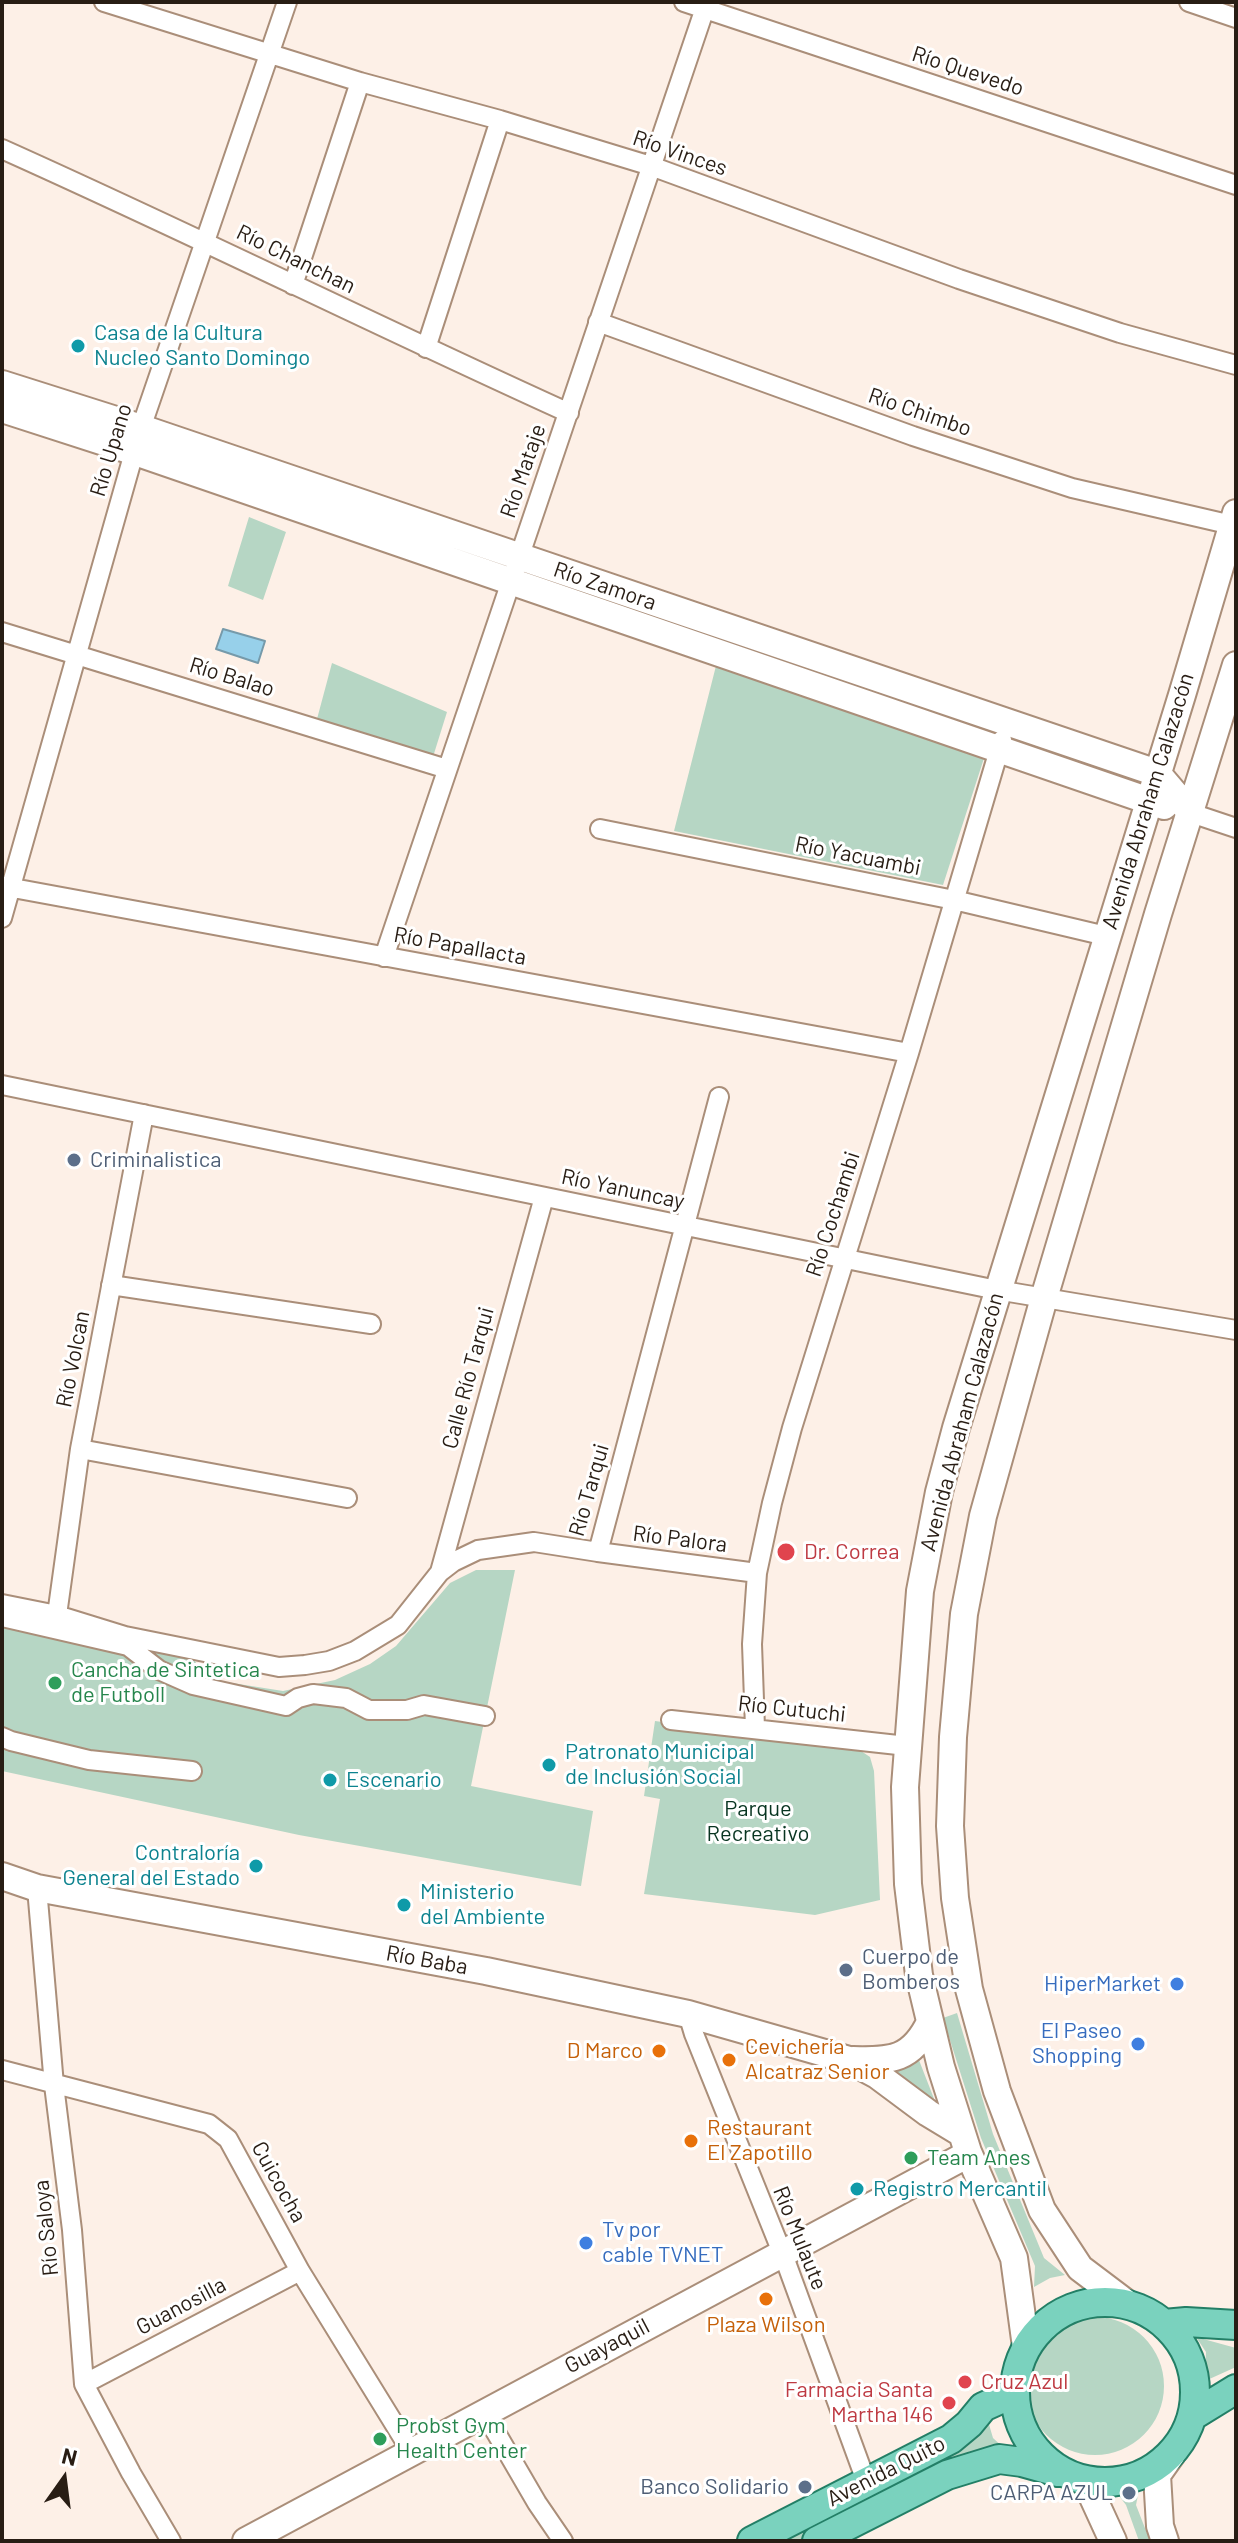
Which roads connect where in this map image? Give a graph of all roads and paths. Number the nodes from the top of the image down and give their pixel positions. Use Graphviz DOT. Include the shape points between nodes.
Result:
graph roads {
  1 [pos="104,2"];
  2 [pos="287,2"];
  3 [pos="684,2"];
  4 [pos="1189,2"];
  5 [pos="706,5"];
  6 [pos="1236,18"];
  7 [pos="271,53"];
  8 [pos="360,82"];
  9 [pos="500,120"];
  10 [pos="2,149"];
  11 [pos="651,166"];
  12 [pos="1236,185"];
  13 [pos="206,241"];
  14 [pos="293,285"];
  15 [pos="598,322"];
  16 [pos="426,348"];
  17 [pos="1236,365"];
  18 [pos="2,384"];
  19 [pos="2,409"];
  20 [pos="569,413"];
  21 [pos="138,440"];
  22 [pos="1234,519"];
  23 [pos="515,569"];
  24 [pos="2,632"];
  25 [pos="77,655"];
  26 [pos="1236,665"];
  27 [pos="1007,722"];
  28 [pos="999,749"];
  29 [pos="447,769"];
  30 [pos="1157,773"];
  31 [pos="1148,802"];
  32 [pos="1191,813"];
  33 [pos="1236,828"];
  34 [pos="600,829"];
  35 [pos="6,887"];
  36 [pos="954,900"];
  37 [pos="2,918"];
  38 [pos="1106,936"];
  39 [pos="384,957"];
  40 [pos="909,1053"];
  41 [pos="2,1085"];
  42 [pos="719,1097"];
  43 [pos="144,1114"];
  44 [pos="544,1197"];
  45 [pos="686,1226"];
  46 [pos="843,1259"];
  47 [pos="111,1285"];
  48 [pos="997,1290"];
  49 [pos="1044,1298"];
  50 [pos="371,1324"];
  51 [pos="1236,1330"];
  52 [pos="80,1449"];
  53 [pos="347,1498"];
  54 [pos="598,1552"];
  55 [pos="440,1572"];
  56 [pos="757,1573"];
  57 [pos="2,1604"];
  58 [pos="57,1615"];
  59 [pos="2,1617"];
  60 [pos="485,1716"];
  61 [pos="671,1720"];
  62 [pos="755,1728"];
  63 [pos="2,1737"];
  64 [pos="907,1746"];
  65 [pos="192,1771"];
  66 [pos="2,1876"];
  67 [pos="37,1888"];
  68 [pos="971,1995"];
  69 [pos="928,2013"];
  70 [pos="688,2014"];
  71 [pos="849,2060"];
  72 [pos="2,2070"];
  73 [pos="54,2085"];
  74 [pos="965,2142"];
  75 [pos="781,2255"];
  76 [pos="300,2271"];
  77 [pos="1129,2305"];
  78 [pos="1164,2324"];
  79 [pos="1236,2325"];
  80 [pos="1026,2347"];
  81 [pos="84,2384"];
  82 [pos="1236,2389"];
  83 [pos="1014,2393"];
  84 [pos="484,2412"];
  85 [pos="1192,2416"];
  86 [pos="411,2451"];
  87 [pos="1172,2454"];
  88 [pos="1080,2479"];
  89 [pos="866,2481"];
  90 [pos="171,2541"];
  91 [pos="246,2541"];
  92 [pos="563,2541"];
  93 [pos="752,2541"];
  94 [pos="817,2541"];
  95 [pos="1113,2541"];
  96 [pos="1165,2541"];
  1 -- 7 [label="street, Río Vinces"];
  2 -- 7 [label="street, Río Upano"];
  3 -- 5 [label="street, Río Quevedo"];
  4 -- 6 [label="street"];
  5 -- 11 [label="street, Río Mataje"];
  5 -- 12 [label="street, Río Quevedo"];
  7 -- 8 [label="street, Río Vinces"];
  7 -- 13 [label="street, Río Upano"];
  8 -- 9 [label="street, Río Vinces"];
  8 -- 14 [label="street"];
  9 -- 11 [label="street, Río Vinces"];
  9 -- 16 [label="street"];
  10 -- 13 [label="street, Río Chanchan"];
  11 -- 15 [label="street, Río Mataje"];
  11 -- 17 [label="street, Río Vinces" via="959,279"];
  13 -- 14 [label="street, Río Chanchan"];
  13 -- 21 [label="street, Río Upano"];
  14 -- 16 [label="street, Río Chanchan"];
  15 -- 20 [label="street, Río Mataje"];
  15 -- 22 [label="street, Río Chimbo" via="1057,484"];
  16 -- 20 [label="street, Río Chanchan"];
  18 -- 21 [label="street, Río Zamora"];
  19 -- 21 [label="street, Río Zamora"];
  20 -- 23 [label="street, Río Mataje"];
  21 -- 23 [label="street, Río Zamora"];
  21 -- 25 [label="street, Río Upano"];
  22 -- 30 [label="street, Avenida Abraham Calazacón"];
  23 -- 27 [label="street, Río Zamora"];
  23 -- 28 [label="street, Río Zamora"];
  23 -- 29 [label="street, Río Mataje"];
  24 -- 25 [label="street, Río Balao"];
  25 -- 29 [label="street, Río Balao"];
  25 -- 35 [label="street, Río Upano"];
  26 -- 32 [label="street, Avenida Abraham Calazacón"];
  27 -- 28 [label="street, Río Cochambi"];
  27 -- 30 [label="street, Río Zamora"];
  28 -- 31 [label="street, Río Zamora"];
  28 -- 36 [label="street, Río Cochambi"];
  29 -- 39 [label="street, Río Mataje"];
  30 -- 31 [label="street, Avenida Abraham Calazacón"];
  30 -- 32 [label="street"];
  31 -- 32 [label="street, Río Zamora"];
  31 -- 38 [label="street, Avenida Abraham Calazacón"];
  32 -- 33 [label="street, Río Zamora"];
  32 -- 49 [label="street, Avenida Abraham Calazacón"];
  34 -- 36 [label="street, Río Yacuambi"];
  35 -- 37 [label="street, Río Upano"];
  35 -- 39 [label="street, Río Papallacta"];
  36 -- 38 [label="street, Río Yacuambi"];
  36 -- 40 [label="street, Río Cochambi"];
  38 -- 48 [label="street, Avenida Abraham Calazacón"];
  39 -- 40 [label="street, Río Papallacta"];
  40 -- 46 [label="street, Río Cochambi"];
  41 -- 43 [label="street, Río Yanuncay"];
  42 -- 45 [label="street, Río Tarqui"];
  43 -- 44 [label="street, Río Yanuncay"];
  43 -- 47 [label="street, Río Volcan"];
  44 -- 45 [label="street, Río Yanuncay"];
  44 -- 55 [label="street, Calle Río Tarqui"];
  45 -- 46 [label="street, Río Yanuncay"];
  45 -- 54 [label="street, Río Tarqui"];
  46 -- 48 [label="street, Río Yanuncay"];
  46 -- 56 [label="street, Río Cochambi" via="792,1428"];
  47 -- 50 [label="street"];
  47 -- 52 [label="street, Río Volcan"];
  48 -- 49 [label="street, Río Yanuncay"];
  48 -- 64 [label="street, Avenida Abraham Calazacón" via="929,1538"];
  49 -- 51 [label="street, Río Yanuncay"];
  49 -- 68 [label="street, Avenida Abraham Calazacón" via="983,1516 958,1659 951,1859"];
  52 -- 53 [label="street"];
  52 -- 58 [label="street, Río Volcan"];
  54 -- 55 [label="street, Río Tarqui" via="514,1543 478,1550"];
  54 -- 56 [label="street, Río Palora"];
  55 -- 58 [label="street, Río Tarqui" via="398,1625 355,1651 305,1665 279,1667 141,1639"];
  56 -- 62 [label="street, Río Cochambi" via="752,1644"];
  57 -- 58 [label="street, Río Tarqui"];
  59 -- 60 [label="street" via="128,1646 159,1670 193,1685 286,1706 313,1694 346,1698 369,1710 424,1705"];
  61 -- 62 [label="street, Río Cutuchi"];
  62 -- 64 [label="street, Río Cutuchi"];
  63 -- 65 [label="street" via="80,1758"];
  64 -- 69 [label="street, Avenida Abraham Calazacón" via="908,1884"];
  66 -- 67 [label="street, Río Baba"];
  67 -- 70 [label="street, Río Baba"];
  67 -- 73 [label="street, Río Saloya"];
  68 -- 69 [label="street"];
  68 -- 77 [label="street, Avenida Abraham Calazacón" via="997,2091 1042,2210 1080,2268"];
  69 -- 71 [label="street, Río Baba" via="921,2038 906,2053 895,2059"];
  69 -- 74 [label="street, Avenida Abraham Calazacón"];
  70 -- 71 [label="street, Río Baba"];
  70 -- 75 [label="street, Río Mulaute"];
  71 -- 74 [label="street, Río Baba"];
  72 -- 73 [label="street, Cuicocha"];
  73 -- 76 [label="street, Cuicocha" via="209,2124 228,2139"];
  73 -- 81 [label="street, Río Saloya"];
  74 -- 75 [label="street, Guayaquil"];
  74 -- 80 [label="street, Avenida Abraham Calazacón" via="1014,2258"];
  75 -- 84 [label="street, Guayaquil"];
  75 -- 89 [label="street, Río Mulaute"];
  76 -- 81 [label="street, Guanosilla"];
  76 -- 86 [label="street, Cuicocha"];
  77 -- 78 [label="main road"];
  77 -- 80 [label="main road" via="1099,2302 1070,2308 1045,2324"];
  78 -- 79 [label="main road"];
  78 -- 85 [label="main road" via="1192,2366"];
  80 -- 83 [label="main road"];
  81 -- 90 [label="street, Río Saloya"];
  82 -- 85 [label="main road"];
  83 -- 88 [label="main road" via="1022,2428 1043,2458"];
  83 -- 89 [label="main road, Avenida Quito" via="983,2407 951,2439"];
  84 -- 86 [label="street, Guayaquil"];
  84 -- 92 [label="street"];
  85 -- 87 [label="main road"];
  86 -- 91 [label="street, Guayaquil"];
  87 -- 88 [label="main road" via="1146,2473 1116,2482"];
  87 -- 96 [label="street" via="1157,2475"];
  88 -- 94 [label="main road, Avenida Quito" via="999,2459 947,2475"];
  88 -- 95 [label="street"];
  89 -- 93 [label="main road, Avenida Quito"];
}
